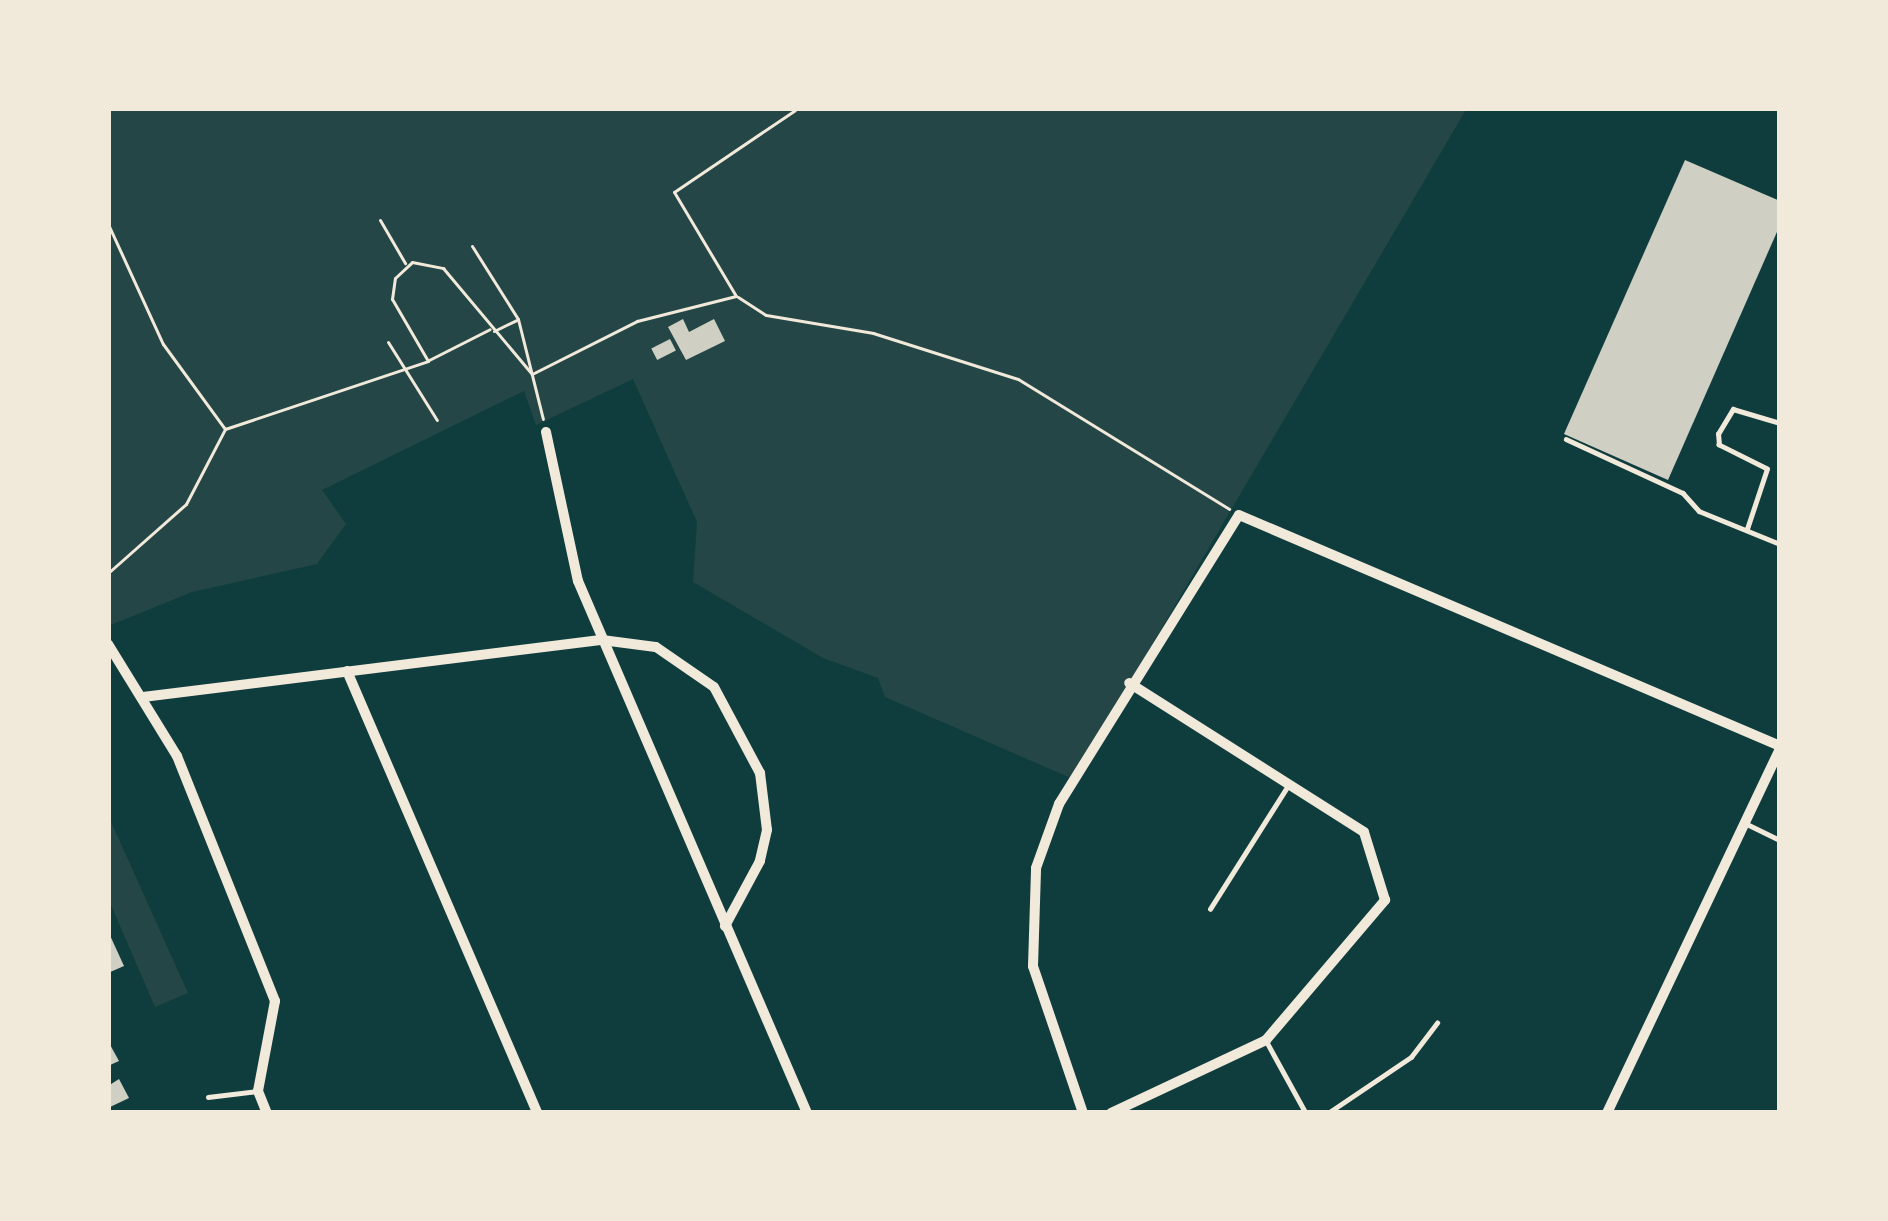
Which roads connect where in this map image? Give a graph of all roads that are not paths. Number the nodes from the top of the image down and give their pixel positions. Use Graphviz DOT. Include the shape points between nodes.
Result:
graph roads {
  1 [pos="1780,423"];
  2 [pos="546,432"];
  3 [pos="1566,439"];
  4 [pos="1747,529"];
  5 [pos="1780,544"];
  6 [pos="602,640"];
  7 [pos="108,644"];
  8 [pos="347,670"];
  9 [pos="1130,683"];
  10 [pos="143,697"];
  11 [pos="1780,747"];
  12 [pos="1289,784"];
  13 [pos="1745,824"];
  14 [pos="1780,840"];
  15 [pos="1210,909"];
  16 [pos="725,926"];
  17 [pos="1437,1023"];
  18 [pos="1266,1040"];
  19 [pos="258,1091"];
  20 [pos="208,1097"];
  21 [pos="267,1113"];
  22 [pos="537,1113"];
  23 [pos="807,1113"];
  24 [pos="1084,1113"];
  25 [pos="1111,1113"];
  26 [pos="1306,1113"];
  27 [pos="1328,1113"];
  28 [pos="1607,1113"];
  1 -- 4 [label="lane" via="1733,409 1718,434 1719,445 1767,469"];
  2 -- 6 [label="street" via="578,581"];
  3 -- 4 [label="lane"];
  4 -- 5 [label="lane"];
  6 -- 8 [label="street"];
  6 -- 16 [label="street"];
  6 -- 16 [label="street" via="627,638 686,663 714,688 749,741 767,830 747,892"];
  7 -- 10 [label="street"];
  8 -- 10 [label="street"];
  8 -- 22 [label="street"];
  9 -- 11 [label="street" via="1239,514"];
  9 -- 12 [label="street"];
  9 -- 24 [label="street" via="1059,804 1030,901 1044,1016"];
  10 -- 19 [label="street" via="177,756 275,1001"];
  11 -- 13 [label="street"];
  12 -- 15 [label="lane"];
  12 -- 18 [label="street" via="1364,832 1385,900"];
  13 -- 14 [label="lane"];
  13 -- 28 [label="street"];
  16 -- 23 [label="street"];
  17 -- 27 [label="lane" via="1411,1057"];
  18 -- 25 [label="street"];
  18 -- 26 [label="lane"];
  19 -- 20 [label="lane"];
  19 -- 21 [label="street"];
}
